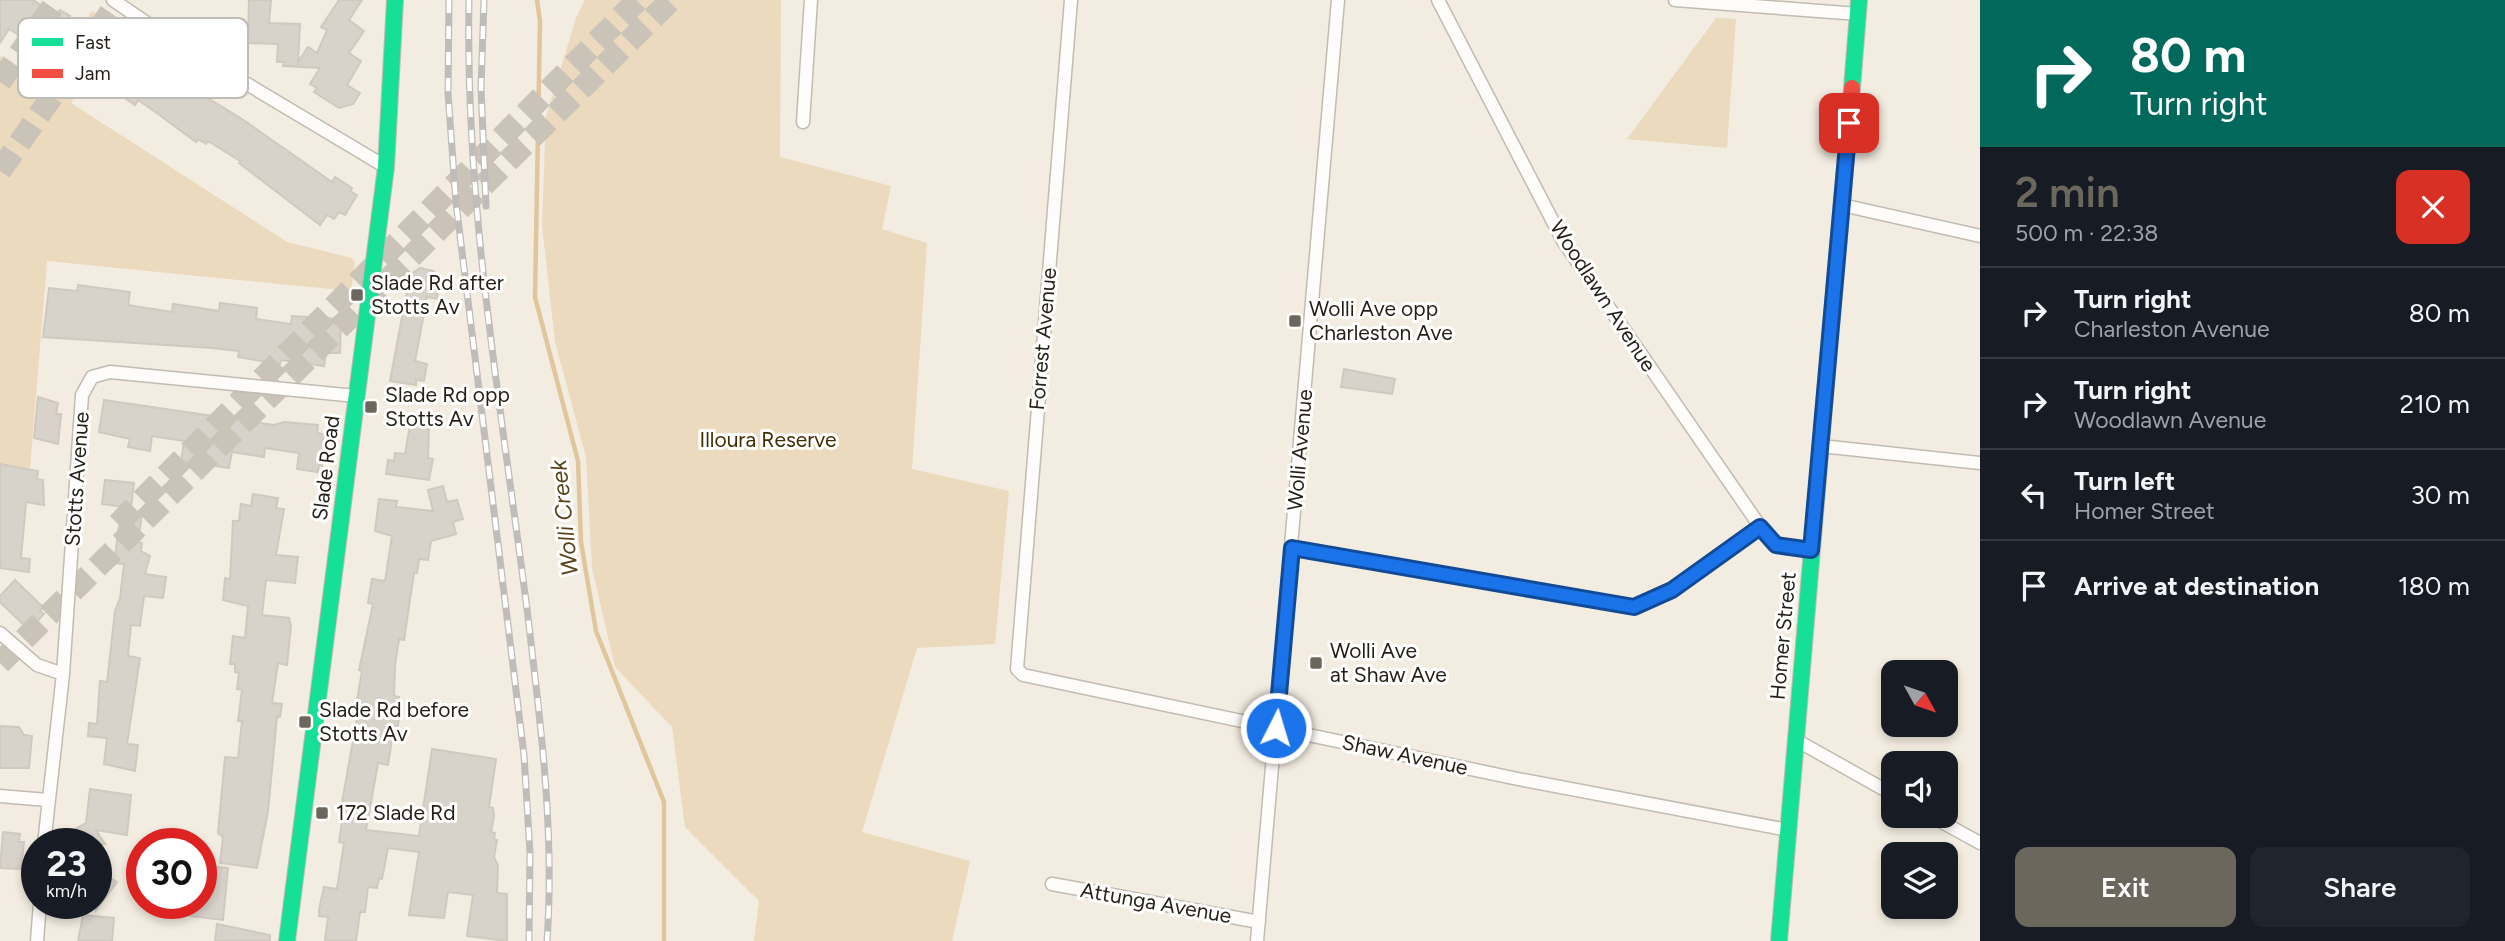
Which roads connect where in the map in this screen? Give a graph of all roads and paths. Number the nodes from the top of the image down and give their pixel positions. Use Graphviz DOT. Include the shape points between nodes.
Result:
graph roads {
  1 [pos="113,0"];
  2 [pos="395,0"];
  3 [pos="811,0"];
  4 [pos="1071,0"];
  5 [pos="1338,0"];
  6 [pos="1438,0"];
  7 [pos="1675,0"];
  8 [pos="1859,7"];
  9 [pos="139,18"];
  10 [pos="248,85"];
  11 [pos="803,122"];
  12 [pos="386,167"];
  13 [pos="1842,205"];
  14 [pos="1980,236"];
  15 [pos="356,396"];
  16 [pos="1821,446"];
  17 [pos="1980,463"];
  18 [pos="1760,527"];
  19 [pos="1292,548"];
  20 [pos="1811,550"];
  21 [pos="0,633"];
  22 [pos="63,674"];
  23 [pos="1023,675"];
  24 [pos="1276,728"];
  25 [pos="1796,740"];
  26 [pos="1881,787"];
  27 [pos="0,796"];
  28 [pos="47,800"];
  29 [pos="45,828"];
  30 [pos="1953,828"];
  31 [pos="1788,830"];
  32 [pos="1980,843"];
  33 [pos="1052,884"];
  34 [pos="39,919"];
  35 [pos="1259,922"];
  36 [pos="37,941"];
  37 [pos="287,941"];
  38 [pos="1257,941"];
  39 [pos="1779,941"];
  1 -- 9 [label="street"];
  2 -- 12 [label="main road, Slade Road"];
  3 -- 11 [label="street"];
  4 -- 23 [label="street, Forrest Avenue" via="1017,669"];
  5 -- 19 [label="street, Wolli Avenue"];
  6 -- 18 [label="street, Woodlawn Avenue" via="1563,241"];
  7 -- 8 [label="street"];
  8 -- 13 [label="main road, Homer Street"];
  10 -- 12 [label="street"];
  12 -- 15 [label="main road, Slade Road"];
  13 -- 14 [label="street"];
  13 -- 16 [label="main road, Homer Street"];
  15 -- 22 [label="street, Stotts Avenue" via="110,372 92,377 82,395"];
  15 -- 37 [label="main road, Slade Road"];
  16 -- 17 [label="street"];
  16 -- 20 [label="main road, Homer Street"];
  18 -- 19 [label="street" via="1672,590 1634,607"];
  18 -- 20 [label="street, Woodlawn Avenue" via="1776,545"];
  19 -- 24 [label="street, Wolli Avenue"];
  20 -- 25 [label="main road, Homer Street"];
  21 -- 22 [label="street" via="37,665"];
  22 -- 28 [label="street, Stotts Avenue"];
  23 -- 24 [label="street, Shaw Avenue"];
  24 -- 31 [label="street, Shaw Avenue"];
  24 -- 35 [label="street, Wolli Avenue"];
  25 -- 26 [label="street"];
  25 -- 31 [label="main road, Homer Street"];
  27 -- 28 [label="street"];
  28 -- 29 [label="street, Stotts Avenue"];
  30 -- 32 [label="street"];
  31 -- 39 [label="main road, Homer Street"];
  33 -- 35 [label="street, Attunga Avenue"];
  34 -- 36 [label="street"];
  35 -- 38 [label="street, Wolli Avenue"];
}
